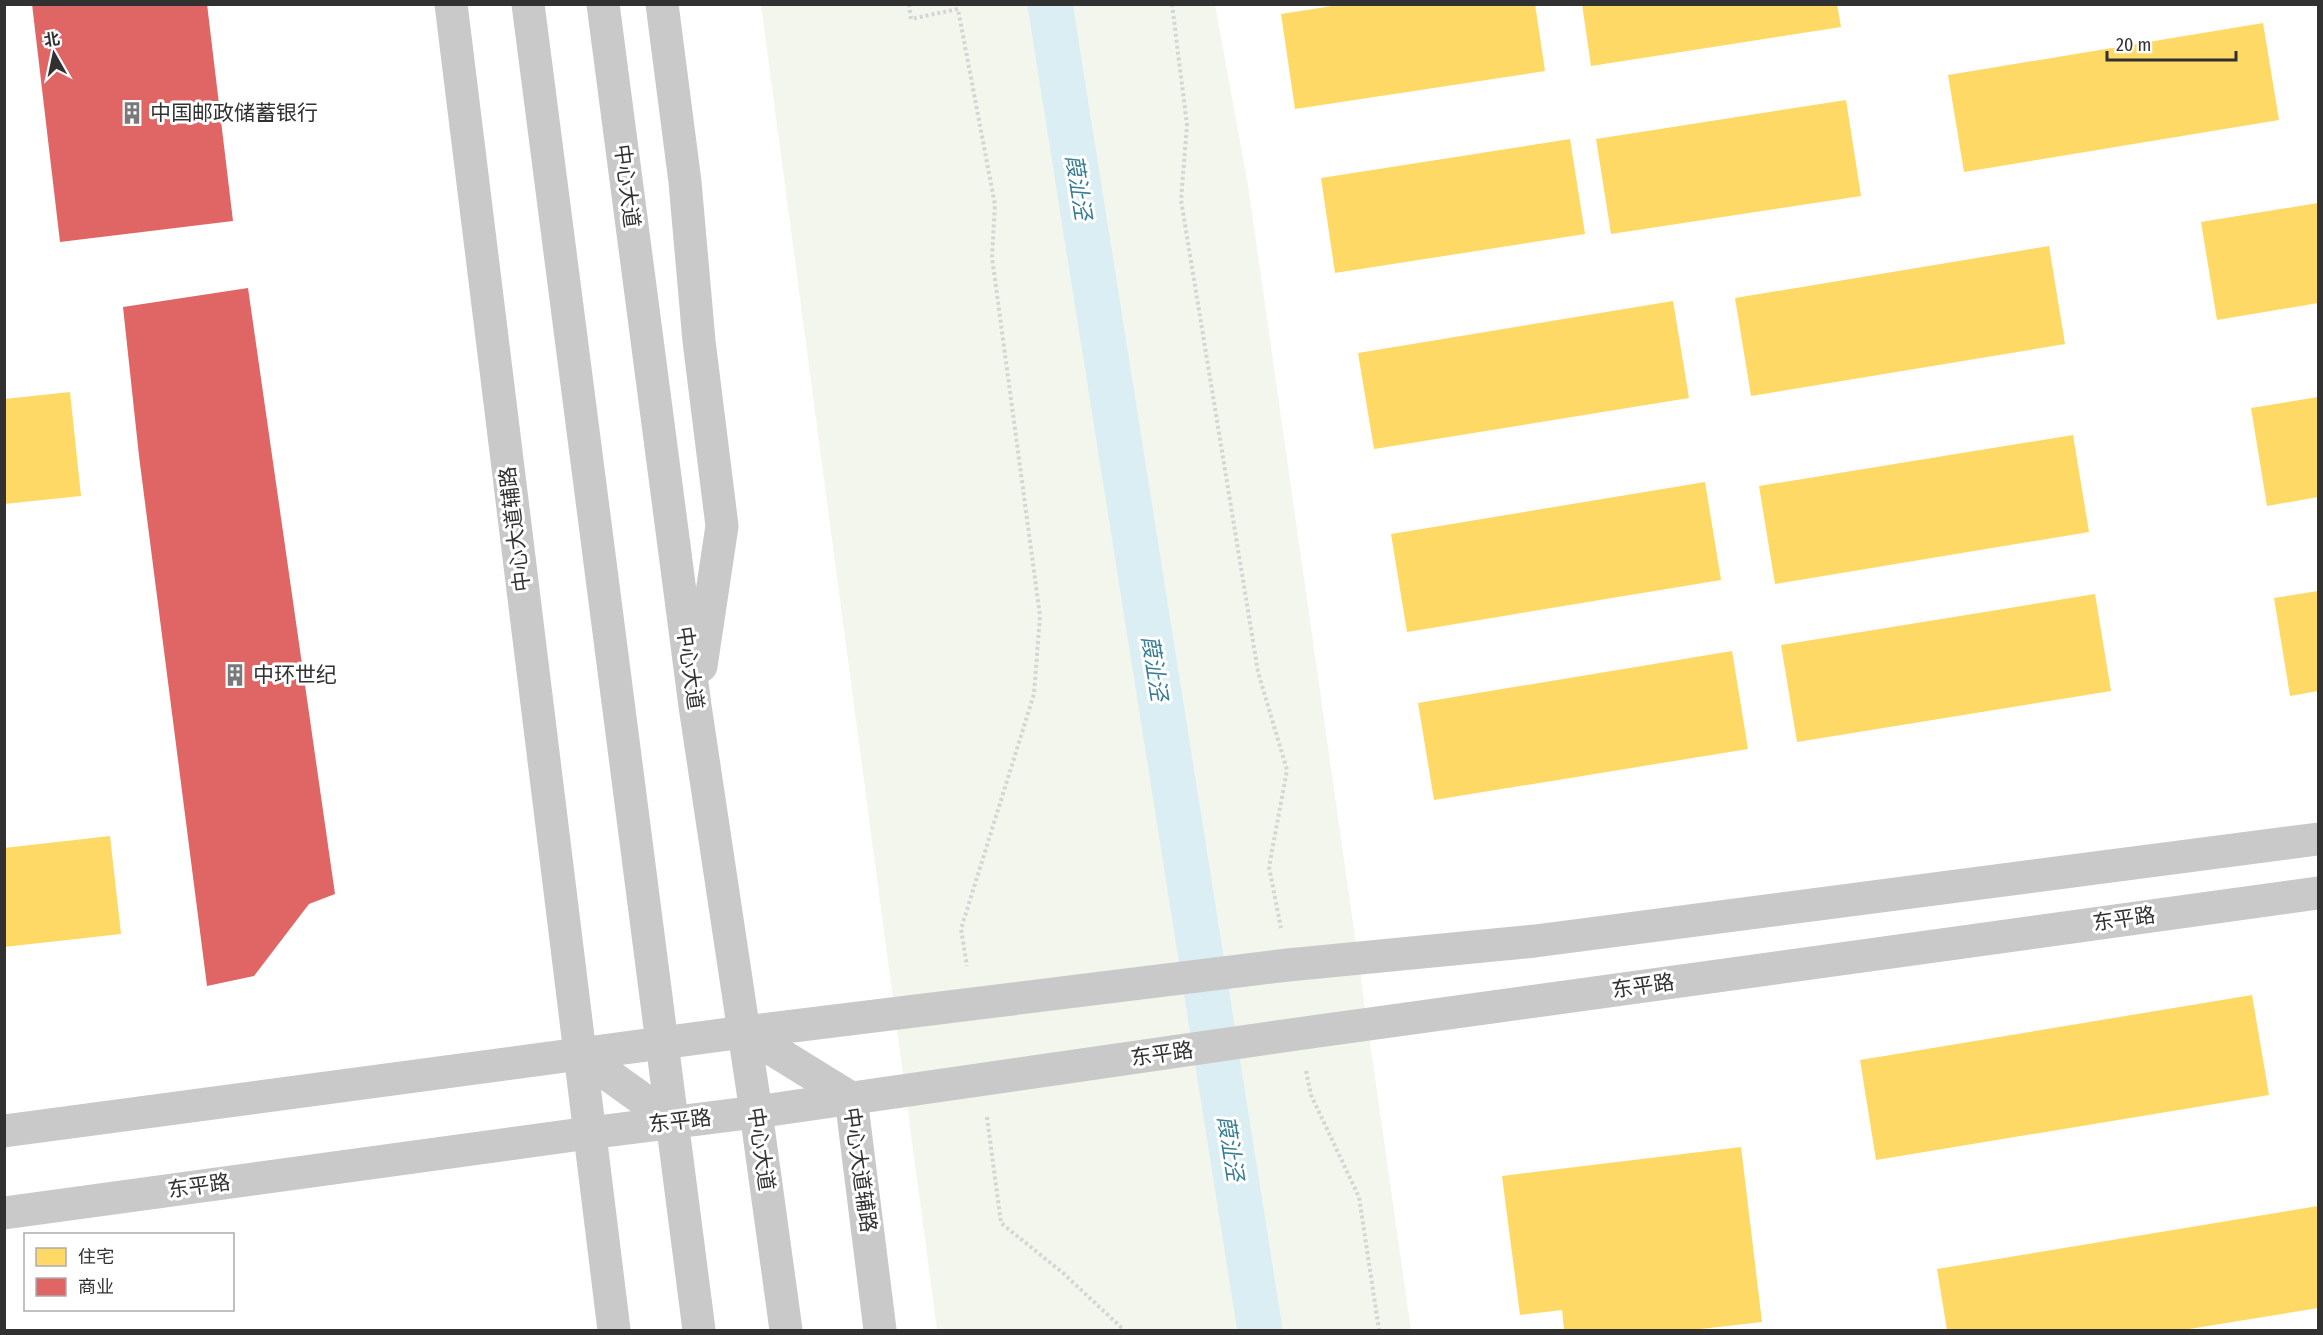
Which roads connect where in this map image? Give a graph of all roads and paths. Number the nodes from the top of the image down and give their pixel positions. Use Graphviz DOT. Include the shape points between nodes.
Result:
graph roads {
  1 [pos="451,4"];
  2 [pos="528,4"];
  3 [pos="603,4"];
  4 [pos="662,4"];
  5 [pos="909,4"];
  6 [pos="1172,4"];
  7 [pos="695,706"];
  8 [pos="2319,839"];
  9 [pos="2319,892"];
  10 [pos="1288,965"];
  11 [pos="973,1003"];
  12 [pos="744,1032"];
  13 [pos="1297,1034"];
  14 [pos="663,1043"];
  15 [pos="578,1053"];
  16 [pos="981,1079"];
  17 [pos="851,1098"];
  18 [pos="756,1112"];
  19 [pos="673,1121"];
  20 [pos="4,1131"];
  21 [pos="589,1133"];
  22 [pos="4,1213"];
  23 [pos="614,1330"];
  24 [pos="699,1330"];
  25 [pos="786,1330"];
  26 [pos="880,1330"];
  27 [pos="1124,1330"];
  28 [pos="1379,1330"];
  1 -- 15 [label="main road, 中心大道辅路"];
  2 -- 14 [label="main road"];
  3 -- 7 [label="main road, 中心大道"];
  4 -- 7 [label="main road" via="722,526"];
  5 -- 11 [label="path" via="911,19 958,9 995,205 992,257 1040,616 1034,694 961,929"];
  6 -- 10 [label="path" via="1187,125 1181,200 1258,672 1287,770 1269,867"];
  7 -- 12 [label="main road, 中心大道"];
  8 -- 10 [label="main road" via="1535,941"];
  9 -- 13 [label="main road, 东平路"];
  10 -- 11 [label="main road"];
  11 -- 12 [label="main road"];
  12 -- 14 [label="main road"];
  12 -- 17 [label="main road, 中心大道辅路"];
  12 -- 18 [label="main road, 中心大道"];
  13 -- 16 [label="main road, 东平路"];
  13 -- 28 [label="path" via="1311,1095 1359,1197"];
  14 -- 15 [label="main road"];
  14 -- 19 [label="main road"];
  15 -- 19 [label="main road"];
  15 -- 20 [label="main road"];
  15 -- 21 [label="main road, 中心大道辅路"];
  16 -- 17 [label="main road, 东平路"];
  16 -- 27 [label="path" via="1001,1223"];
  17 -- 18 [label="main road, 东平路"];
  17 -- 26 [label="main road, 中心大道辅路"];
  18 -- 19 [label="main road, 东平路"];
  18 -- 25 [label="main road, 中心大道"];
  19 -- 21 [label="main road, 东平路"];
  19 -- 24 [label="main road"];
  21 -- 22 [label="main road, 东平路"];
  21 -- 23 [label="main road, 中心大道辅路"];
}
